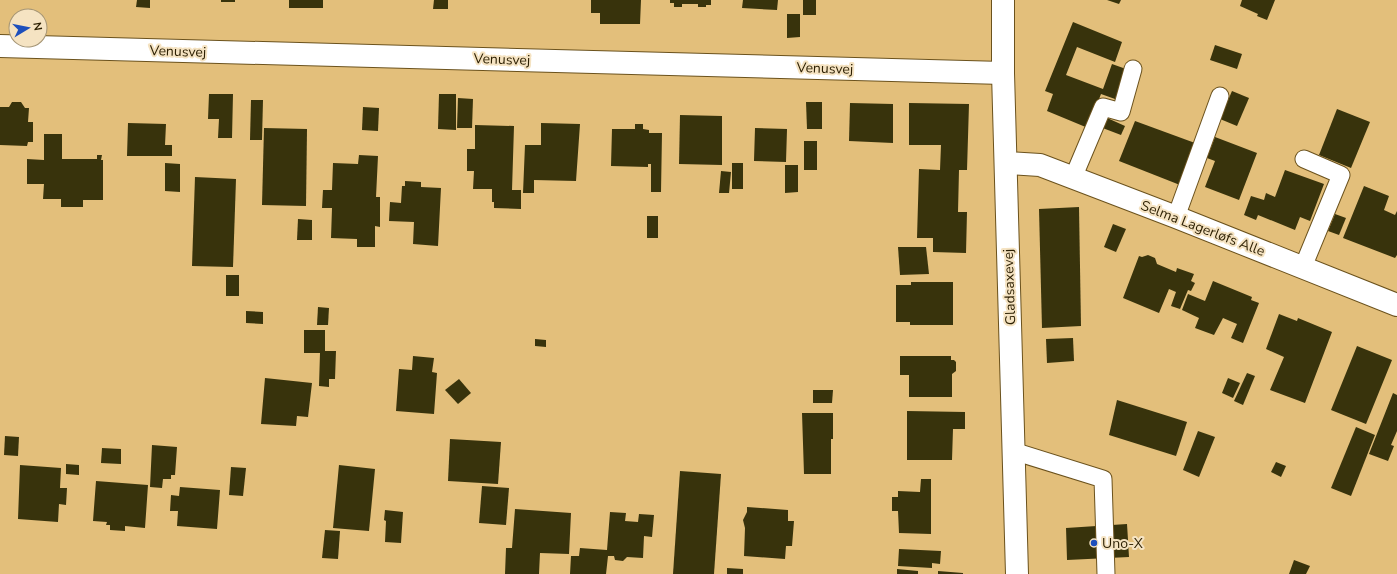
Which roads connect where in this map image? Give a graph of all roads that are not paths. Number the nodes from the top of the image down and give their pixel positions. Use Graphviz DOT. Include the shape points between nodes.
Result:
graph roads {
  1 [pos="1003,0"];
  2 [pos="0,46"];
  3 [pos="1133,69"];
  4 [pos="1003,73"];
  5 [pos="1220,96"];
  6 [pos="1304,160"];
  7 [pos="1006,163"];
  8 [pos="1073,178"];
  9 [pos="1176,217"];
  10 [pos="1304,267"];
  11 [pos="1397,305"];
  12 [pos="1013,451"];
  13 [pos="1017,574"];
  14 [pos="1106,574"];
  1 -- 4 [label="street, Gladsaxevej"];
  2 -- 4 [label="street, Venusvej"];
  3 -- 8 [label="lane" via="1121,112 1103,107"];
  4 -- 7 [label="street, Gladsaxevej"];
  5 -- 9 [label="lane"];
  6 -- 10 [label="lane" via="1341,175"];
  7 -- 8 [label="street, Selma Lagerløfs Alle" via="1040,165"];
  7 -- 12 [label="street, Gladsaxevej"];
  8 -- 9 [label="street, Selma Lagerløfs Alle"];
  9 -- 10 [label="street, Selma Lagerløfs Alle"];
  10 -- 11 [label="street, Selma Lagerløfs Alle"];
  12 -- 13 [label="street, Gladsaxevej"];
  12 -- 14 [label="lane" via="1102,479"];
}
